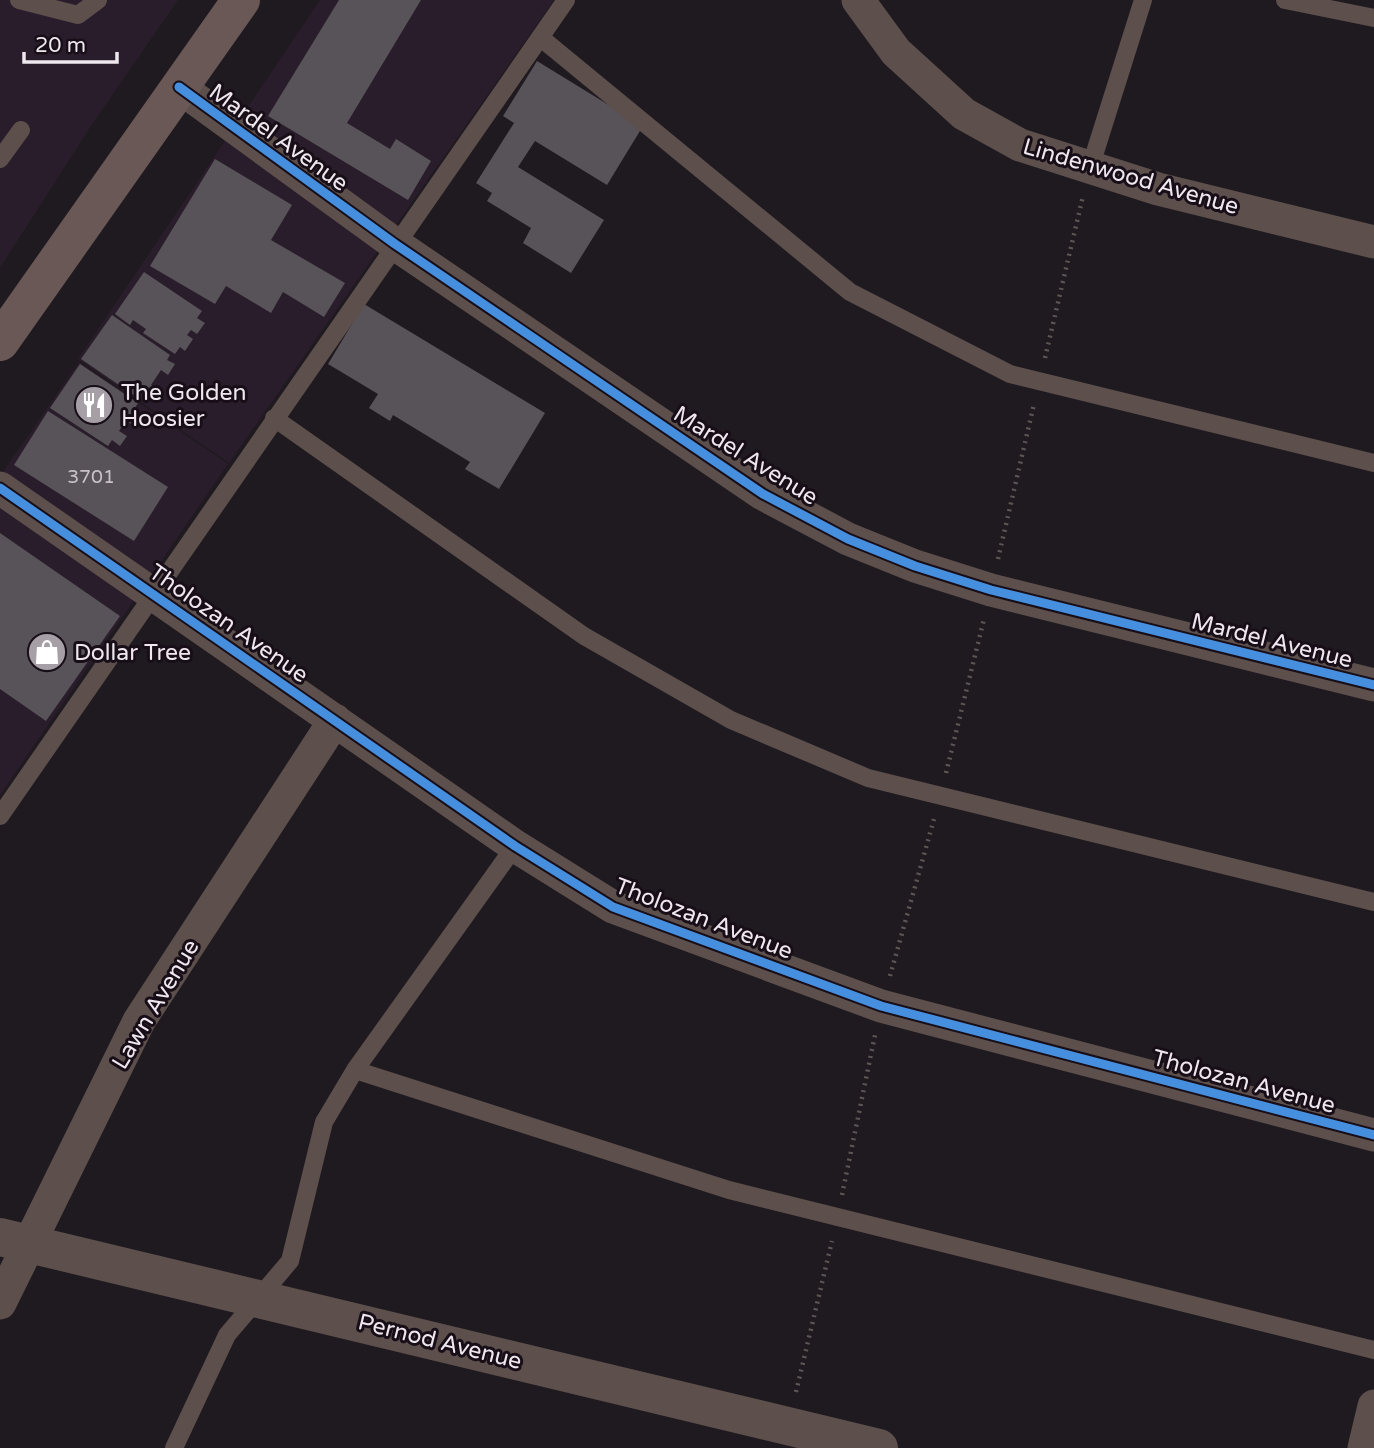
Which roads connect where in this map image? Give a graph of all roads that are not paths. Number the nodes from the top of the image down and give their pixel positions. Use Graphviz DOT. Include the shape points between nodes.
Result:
graph roads {
  1 [pos="19,0"];
  2 [pos="98,0"];
  3 [pos="242,0"];
  4 [pos="566,0"];
  5 [pos="858,0"];
  6 [pos="1143,0"];
  7 [pos="1285,0"];
  8 [pos="1374,18"];
  9 [pos="541,38"];
  10 [pos="178,87"];
  11 [pos="21,130"];
  12 [pos="0,159"];
  13 [pos="1090,168"];
  14 [pos="1374,242"];
  15 [pos="395,244"];
  16 [pos="0,342"];
  17 [pos="274,418"];
  18 [pos="1374,463"];
  19 [pos="0,488"];
  20 [pos="152,593"];
  21 [pos="1374,685"];
  22 [pos="335,720"];
  23 [pos="0,816"];
  24 [pos="515,846"];
  25 [pos="1374,902"];
  26 [pos="355,1070"];
  27 [pos="1374,1135"];
  28 [pos="14,1241"];
  29 [pos="262,1298"];
  30 [pos="0,1303"];
  31 [pos="1374,1350"];
  32 [pos="1374,1406"];
  33 [pos="174,1448"];
  34 [pos="879,1448"];
  35 [pos="1364,1448"];
  1 -- 2 [label="lane" via="78,16"];
  3 -- 10 [label="main road"];
  4 -- 9 [label="lane"];
  5 -- 13 [label="street, Lindenwood Avenue" via="896,52 964,114 1020,145"];
  6 -- 13 [label="lane"];
  7 -- 8 [label="lane"];
  9 -- 15 [label="lane"];
  9 -- 18 [label="lane" via="862,299 1010,373"];
  10 -- 15 [label="street, Mardel Avenue"];
  10 -- 16 [label="main road"];
  11 -- 12 [label="lane"];
  13 -- 14 [label="street, Lindenwood Avenue"];
  15 -- 17 [label="lane"];
  15 -- 21 [label="street, Mardel Avenue" via="762,494 848,539 980,587"];
  17 -- 20 [label="lane"];
  17 -- 25 [label="lane" via="584,636 731,720 869,778"];
  19 -- 20 [label="street, Tholozan Avenue"];
  20 -- 22 [label="street, Tholozan Avenue"];
  20 -- 23 [label="lane"];
  22 -- 24 [label="street, Tholozan Avenue"];
  22 -- 28 [label="street, Lawn Avenue" via="139,1021"];
  24 -- 26 [label="lane"];
  24 -- 27 [label="street, Tholozan Avenue" via="613,907 881,1006"];
  26 -- 29 [label="lane" via="324,1122 290,1261"];
  26 -- 31 [label="lane" via="729,1190"];
  28 -- 29 [label="street, Pernod Avenue"];
  28 -- 30 [label="street, Lawn Avenue"];
  29 -- 33 [label="lane" via="227,1335"];
  29 -- 34 [label="street, Pernod Avenue"];
  32 -- 35 [label="street"];
}
